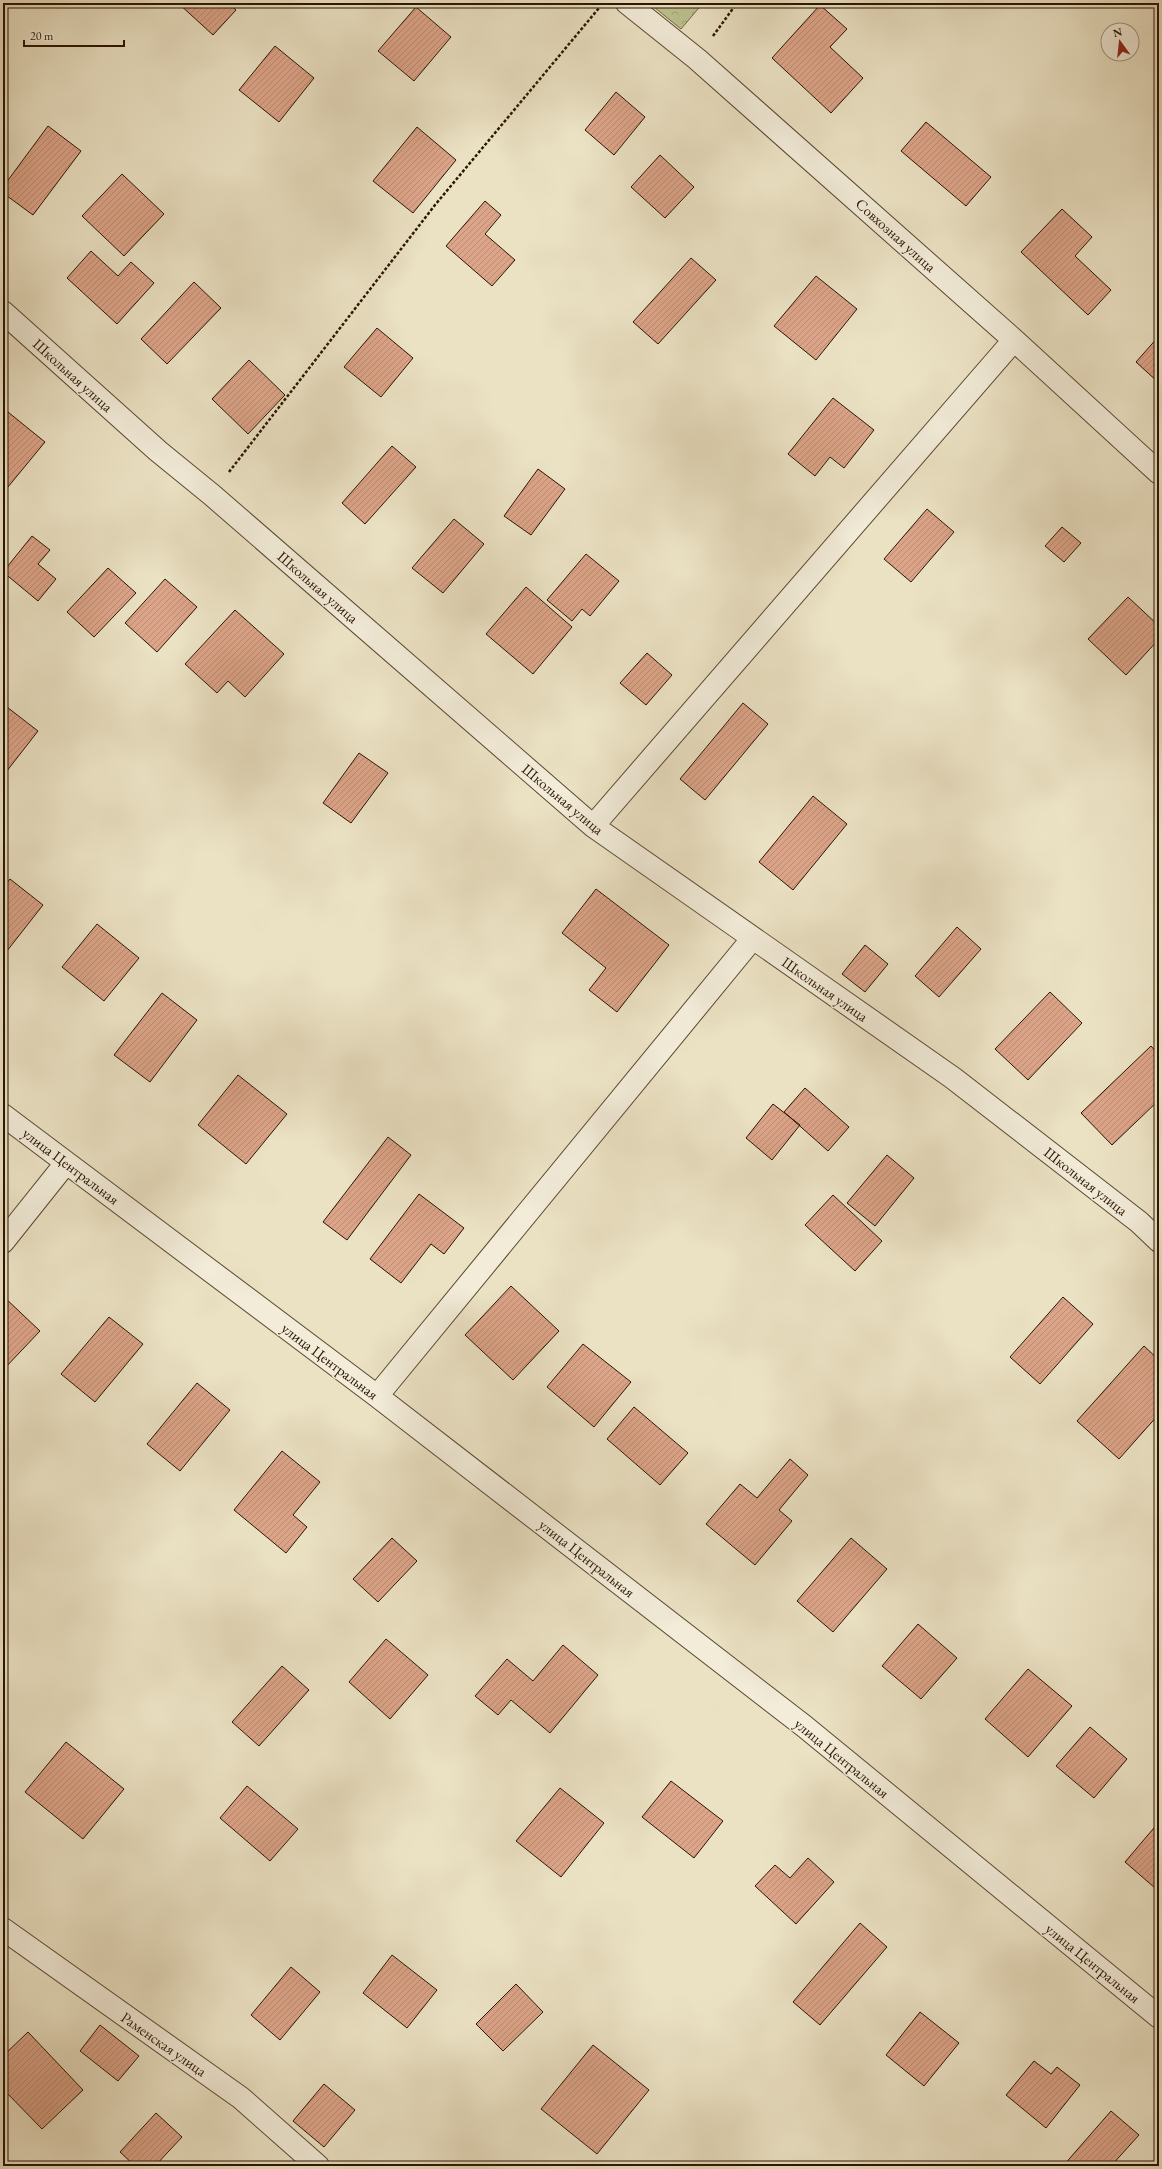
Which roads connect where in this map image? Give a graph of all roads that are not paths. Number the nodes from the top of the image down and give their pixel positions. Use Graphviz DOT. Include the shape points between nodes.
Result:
graph roads {
  1 [pos="627,3"];
  2 [pos="3,312"];
  3 [pos="1014,340"];
  4 [pos="1159,473"];
  5 [pos="593,826"];
  6 [pos="753,938"];
  7 [pos="3,1115"];
  8 [pos="66,1163"];
  9 [pos="1159,1241"];
  10 [pos="3,1242"];
  11 [pos="378,1396"];
  12 [pos="3,1929"];
  13 [pos="1159,2017"];
  14 [pos="318,2166"];
  1 -- 3 [label="street, Совхозная улица" via="697,59"];
  2 -- 5 [label="street, Школьная улица" via="158,451"];
  3 -- 4 [label="street, Совхозная улица"];
  3 -- 5 [label="street"];
  5 -- 6 [label="street, Школьная улица"];
  6 -- 9 [label="street, Школьная улица" via="952,1078 1139,1222"];
  6 -- 11 [label="street"];
  7 -- 8 [label="street, улица Центральная"];
  8 -- 10 [label="street"];
  8 -- 11 [label="street, улица Центральная"];
  11 -- 13 [label="street, улица Центральная" via="847,1760"];
  12 -- 14 [label="street, Раменская улица" via="241,2098"];
}
